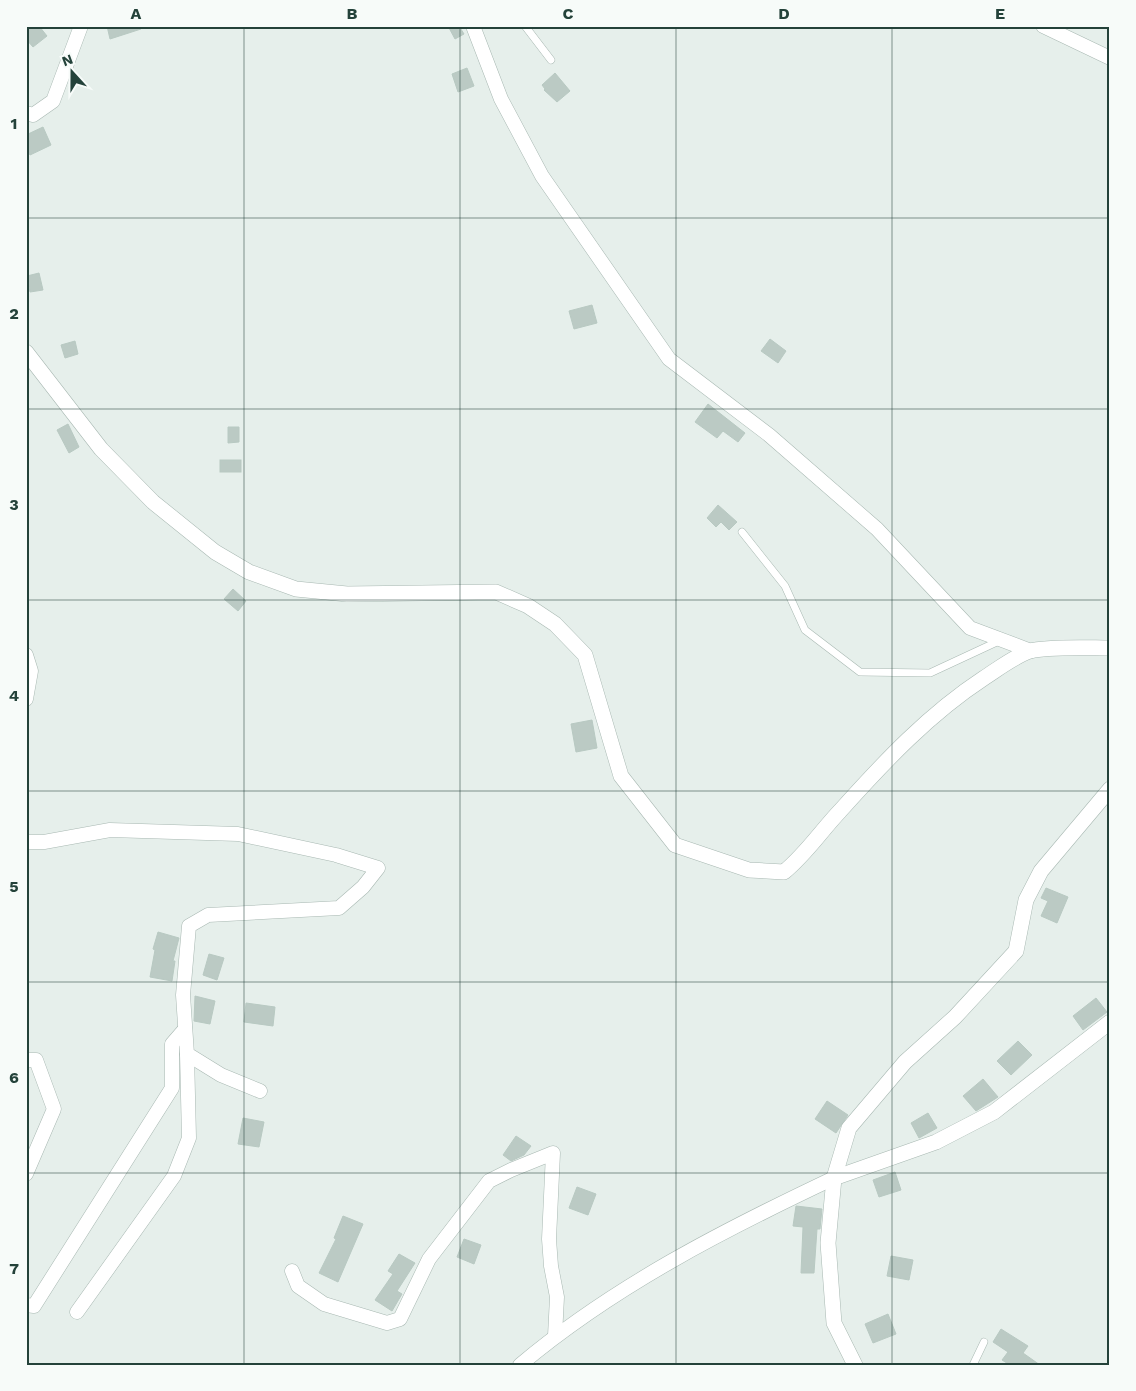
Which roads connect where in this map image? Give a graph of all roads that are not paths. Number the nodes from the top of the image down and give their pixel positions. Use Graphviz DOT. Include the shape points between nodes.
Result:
graph roads {
  1 [pos="81,26"];
  2 [pos="473,26"];
  3 [pos="525,26"];
  4 [pos="1042,26"];
  5 [pos="1110,58"];
  6 [pos="551,60"];
  7 [pos="26,114"];
  8 [pos="26,352"];
  9 [pos="742,532"];
  10 [pos="1002,640"];
  11 [pos="1110,648"];
  12 [pos="1031,651"];
  13 [pos="26,655"];
  14 [pos="26,699"];
  15 [pos="1110,789"];
  16 [pos="26,842"];
  17 [pos="1110,1022"];
  18 [pos="185,1029"];
  19 [pos="187,1054"];
  20 [pos="26,1060"];
  21 [pos="260,1091"];
  22 [pos="26,1174"];
  23 [pos="834,1178"];
  24 [pos="292,1271"];
  25 [pos="26,1305"];
  26 [pos="77,1312"];
  27 [pos="555,1336"];
  28 [pos="984,1342"];
  29 [pos="520,1365"];
  30 [pos="855,1365"];
  31 [pos="973,1365"];
  1 -- 7 [label="street" via="53,101 33,115"];
  2 -- 10 [label="street" via="501,99 542,176 669,359 769,436 877,529 970,628"];
  3 -- 6 [label="lane"];
  4 -- 5 [label="street"];
  8 -- 12 [label="street" via="101,449 153,502 215,552 249,572 296,589 348,594 496,592 528,606 555,624 585,655 621,776 675,845 716,861 749,870 784,872 803,856 867,780 918,729 970,687"];
  9 -- 10 [label="lane" via="785,586 805,630 860,672 930,673"];
  10 -- 12 [label="street"];
  11 -- 12 [label="street"];
  13 -- 14 [label="street" via="32,671"];
  15 -- 23 [label="street" via="1040,871 1026,900 1016,951 955,1017 905,1062 874,1096 850,1128"];
  16 -- 18 [label="street" via="44,842 110,830 238,834 336,855 378,868 363,887 339,908 208,915 189,926 183,995"];
  17 -- 23 [label="street" via="994,1112 936,1142"];
  18 -- 19 [label="street"];
  18 -- 25 [label="street" via="172,1044 172,1088 34,1306"];
  19 -- 21 [label="street" via="221,1075"];
  19 -- 26 [label="street" via="189,1138 185,1152 174,1176"];
  20 -- 22 [label="street" via="36,1060 54,1109"];
  23 -- 27 [label="street" via="654,1270"];
  23 -- 30 [label="street" via="828,1243 834,1323"];
  24 -- 27 [label="street" via="298,1286 324,1304 387,1324 400,1319 428,1259 489,1181 553,1153 550,1239 557,1297"];
  27 -- 29 [label="street"];
  28 -- 31 [label="lane"];
}
